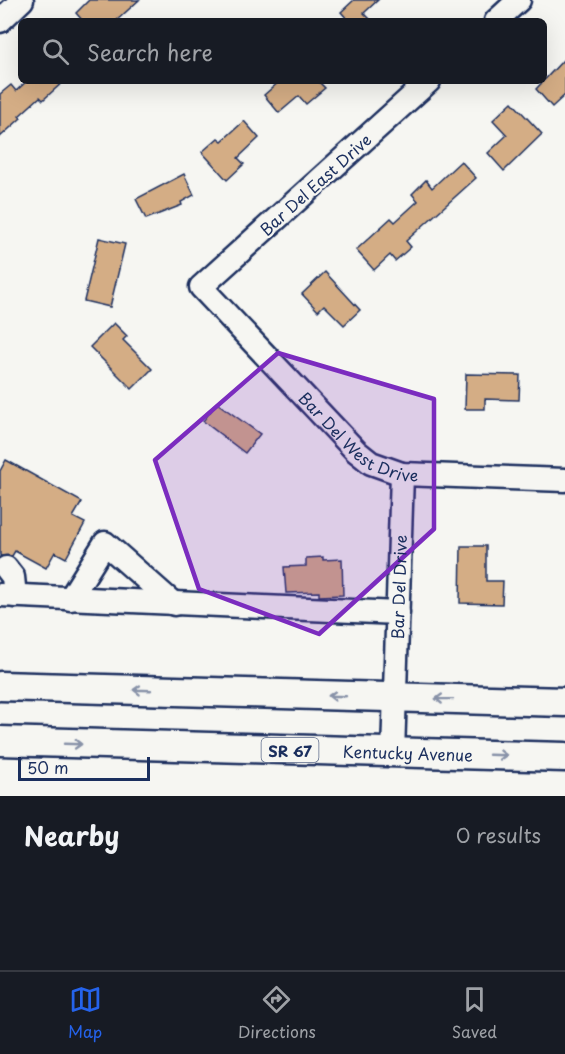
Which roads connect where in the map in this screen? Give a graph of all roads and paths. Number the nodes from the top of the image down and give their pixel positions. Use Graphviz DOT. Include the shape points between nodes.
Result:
graph roads {
  1 [pos="22,0"];
  2 [pos="519,0"];
  3 [pos="499,18"];
  4 [pos="0,21"];
  5 [pos="426,84"];
  6 [pos="201,287"];
  7 [pos="402,474"];
  8 [pos="565,480"];
  9 [pos="6,568"];
  10 [pos="8,596"];
  11 [pos="70,599"];
  12 [pos="174,604"];
  13 [pos="398,613"];
  14 [pos="0,686"];
  15 [pos="395,698"];
  16 [pos="565,702"];
  17 [pos="0,741"];
  18 [pos="393,753"];
  19 [pos="565,757"];
  1 -- 4 [label="street"];
  2 -- 3 [label="street"];
  5 -- 6 [label="street, Bar Del East Drive"];
  6 -- 7 [label="street, Bar Del West Drive" via="356,451 371,463"];
  7 -- 8 [label="street, Bar Del West Drive"];
  7 -- 13 [label="street, Bar Del Drive"];
  9 -- 10 [label="street" via="13,577"];
  10 -- 11 [label="street"];
  11 -- 12 [label="street"];
  11 -- 12 [label="street" via="105,543"];
  12 -- 13 [label="street"];
  13 -- 15 [label="street, Bar Del Drive"];
  15 -- 14 [label="main road, one-way"];
  16 -- 15 [label="main road, one-way"];
  15 -- 18 [label="street"];
  17 -- 18 [label="main road, Kentucky Avenue / SR 67, one-way"];
  18 -- 19 [label="main road, Kentucky Avenue / SR 67, one-way"];
}
